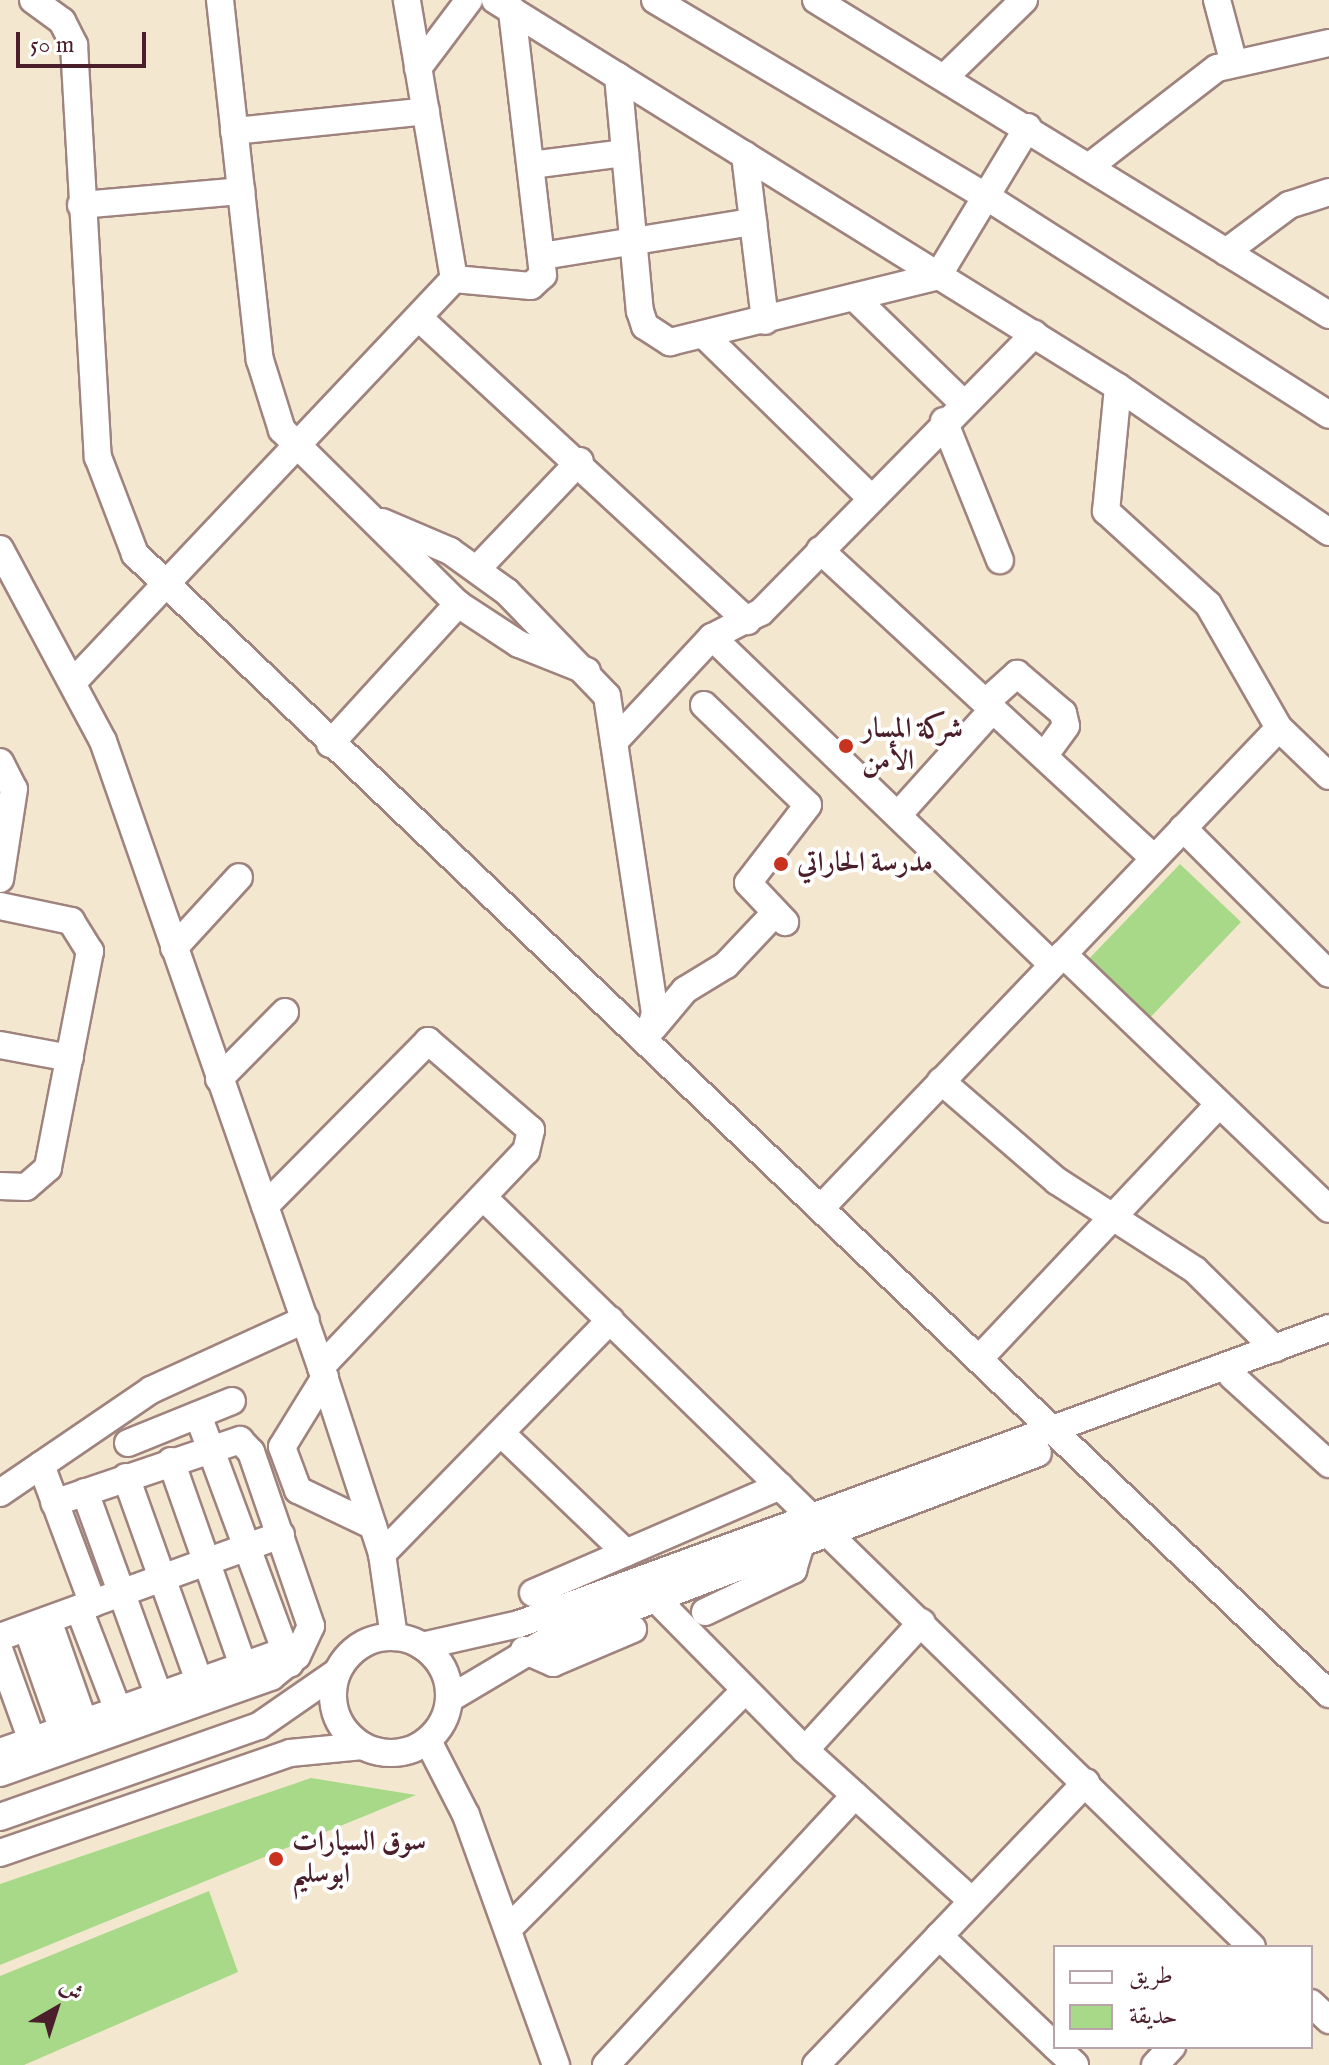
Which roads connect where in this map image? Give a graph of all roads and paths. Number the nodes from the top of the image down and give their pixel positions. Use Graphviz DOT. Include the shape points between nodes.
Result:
graph roads {
  1 [pos="33,0"];
  2 [pos="220,0"];
  3 [pos="407,0"];
  4 [pos="469,0"];
  5 [pos="655,0"];
  6 [pos="816,0"];
  7 [pos="1024,0"];
  8 [pos="1217,0"];
  9 [pos="514,6"];
  10 [pos="1329,43"];
  11 [pos="1233,60"];
  12 [pos="418,68"];
  13 [pos="618,76"];
  14 [pos="946,76"];
  15 [pos="426,111"];
  16 [pos="1028,127"];
  17 [pos="234,131"];
  18 [pos="625,153"];
  19 [pos="745,155"];
  20 [pos="531,165"];
  21 [pos="1090,166"];
  22 [pos="241,191"];
  23 [pos="1329,192"];
  24 [pos="984,195"];
  25 [pos="81,205"];
  26 [pos="753,222"];
  27 [pos="633,243"];
  28 [pos="1226,252"];
  29 [pos="542,256"];
  30 [pos="938,276"];
  31 [pos="454,279"];
  32 [pos="856,299"];
  33 [pos="1329,315"];
  34 [pos="419,318"];
  35 [pos="765,321"];
  36 [pos="1034,334"];
  37 [pos="705,336"];
  38 [pos="1118,387"];
  39 [pos="954,412"];
  40 [pos="1329,415"];
  41 [pos="296,451"];
  42 [pos="580,461"];
  43 [pos="870,497"];
  44 [pos="379,520"];
  45 [pos="1329,520"];
  46 [pos="1329,532"];
  47 [pos="0,549"];
  48 [pos="820,550"];
  49 [pos="1000,560"];
  50 [pos="477,569"];
  51 [pos="164,588"];
  52 [pos="458,604"];
  53 [pos="747,621"];
  54 [pos="712,637"];
  55 [pos="587,671"];
  56 [pos="76,679"];
  57 [pos="704,705"];
  58 [pos="989,706"];
  59 [pos="1279,728"];
  60 [pos="614,742"];
  61 [pos="330,744"];
  62 [pos="1044,756"];
  63 [pos="0,762"];
  64 [pos="1329,776"];
  65 [pos="898,815"];
  66 [pos="1183,828"];
  67 [pos="1154,858"];
  68 [pos="239,877"];
  69 [pos="0,879"];
  70 [pos="0,906"];
  71 [pos="174,948"];
  72 [pos="1058,959"];
  73 [pos="1325,960"];
  74 [pos="285,1012"];
  75 [pos="650,1034"];
  76 [pos="0,1045"];
  77 [pos="70,1058"];
  78 [pos="219,1079"];
  79 [pos="941,1081"];
  80 [pos="1219,1104"];
  81 [pos="0,1186"];
  82 [pos="483,1197"];
  83 [pos="265,1206"];
  84 [pos="821,1208"];
  85 [pos="1329,1209"];
  86 [pos="1116,1217"];
  87 [pos="306,1319"];
  88 [pos="610,1320"];
  89 [pos="1329,1328"];
  90 [pos="1329,1341"];
  91 [pos="1275,1349"];
  92 [pos="979,1359"];
  93 [pos="323,1372"];
  94 [pos="1232,1376"];
  95 [pos="232,1401"];
  96 [pos="198,1415"];
  97 [pos="501,1433"];
  98 [pos="1060,1436"];
  99 [pos="128,1443"];
  100 [pos="209,1447"];
  101 [pos="171,1461"];
  102 [pos="1329,1464"];
  103 [pos="37,1468"];
  104 [pos="126,1477"];
  105 [pos="780,1486"];
  106 [pos="85,1492"];
  107 [pos="0,1493"];
  108 [pos="54,1503"];
  109 [pos="373,1526"];
  110 [pos="821,1526"];
  111 [pos="281,1535"];
  112 [pos="801,1544"];
  113 [pos="248,1548"];
  114 [pos="626,1553"];
  115 [pos="382,1554"];
  116 [pos="207,1562"];
  117 [pos="162,1579"];
  118 [pos="122,1593"];
  119 [pos="533,1593"];
  120 [pos="656,1599"];
  121 [pos="85,1607"];
  122 [pos="705,1612"];
  123 [pos="922,1622"];
  124 [pos="37,1624"];
  125 [pos="633,1629"];
  126 [pos="0,1637"];
  127 [pos="394,1637"];
  128 [pos="422,1646"];
  129 [pos="524,1650"];
  130 [pos="0,1652"];
  131 [pos="288,1657"];
  132 [pos="243,1666"];
  133 [pos="337,1672"];
  134 [pos="199,1681"];
  135 [pos="744,1691"];
  136 [pos="1329,1694"];
  137 [pos="159,1696"];
  138 [pos="449,1699"];
  139 [pos="118,1710"];
  140 [pos="73,1726"];
  141 [pos="32,1741"];
  142 [pos="428,1741"];
  143 [pos="363,1746"];
  144 [pos="805,1750"];
  145 [pos="0,1752"];
  146 [pos="0,1773"];
  147 [pos="1086,1782"];
  148 [pos="855,1795"];
  149 [pos="0,1817"];
  150 [pos="0,1853"];
  151 [pos="972,1901"];
  152 [pos="509,1928"];
  153 [pos="939,1936"];
  154 [pos="1250,1945"];
  155 [pos="1313,2005"];
  156 [pos="1329,2020"];
  157 [pos="1053,2043"];
  158 [pos="1059,2049"];
  159 [pos="1170,2049"];
  160 [pos="556,2065"];
  161 [pos="606,2065"];
  162 [pos="816,2065"];
  163 [pos="1075,2065"];
  164 [pos="1155,2065"];
  1 -- 25 [label="street" via="62,21 74,45"];
  2 -- 17 [label="street"];
  3 -- 12 [label="street"];
  4 -- 12 [label="street"];
  5 -- 24 [label="street"];
  6 -- 14 [label="street"];
  7 -- 14 [label="street"];
  8 -- 11 [label="street"];
  9 -- 13 [label="street"];
  9 -- 20 [label="street"];
  10 -- 11 [label="street"];
  11 -- 21 [label="street"];
  12 -- 15 [label="street"];
  13 -- 18 [label="street"];
  13 -- 19 [label="street"];
  14 -- 16 [label="street"];
  15 -- 17 [label="street"];
  15 -- 31 [label="street"];
  16 -- 21 [label="street"];
  16 -- 24 [label="street"];
  17 -- 22 [label="street"];
  18 -- 20 [label="street"];
  18 -- 27 [label="street"];
  19 -- 26 [label="street"];
  19 -- 30 [label="street"];
  20 -- 29 [label="street"];
  21 -- 28 [label="street"];
  22 -- 25 [label="street"];
  22 -- 41 [label="street" via="264,384"];
  23 -- 28 [label="street" via="1289,205"];
  24 -- 30 [label="street"];
  24 -- 40 [label="street"];
  25 -- 51 [label="street" via="98,457 122,531"];
  26 -- 27 [label="street"];
  26 -- 35 [label="street"];
  27 -- 29 [label="street"];
  27 -- 37 [label="street" via="645,326 670,342"];
  28 -- 33 [label="street"];
  29 -- 31 [label="street" via="543,275 531,286"];
  30 -- 32 [label="street"];
  30 -- 36 [label="street"];
  31 -- 34 [label="street"];
  32 -- 35 [label="street"];
  32 -- 39 [label="street"];
  34 -- 41 [label="street"];
  34 -- 42 [label="street"];
  35 -- 37 [label="street"];
  36 -- 38 [label="street"];
  36 -- 39 [label="street"];
  37 -- 43 [label="street"];
  38 -- 46 [label="street"];
  38 -- 59 [label="street" via="1106,511 1208,604"];
  39 -- 43 [label="street"];
  39 -- 49 [label="street"];
  41 -- 44 [label="street"];
  41 -- 51 [label="street"];
  42 -- 50 [label="street"];
  42 -- 53 [label="street"];
  43 -- 48 [label="street"];
  44 -- 50 [label="street"];
  44 -- 52 [label="street"];
  45 -- 46 [label="street"];
  47 -- 56 [label="street"];
  48 -- 53 [label="street"];
  48 -- 58 [label="street"];
  50 -- 55 [label="street"];
  51 -- 56 [label="street"];
  51 -- 61 [label="street"];
  52 -- 55 [label="street" via="519,644"];
  52 -- 61 [label="street"];
  53 -- 54 [label="street"];
  54 -- 60 [label="street"];
  54 -- 65 [label="street"];
  55 -- 60 [label="street" via="610,703"];
  56 -- 71 [label="street"];
  57 -- 75 [label="street" via="808,805 809,814 749,877 749,889 780,918 685,990"];
  58 -- 62 [label="street"];
  58 -- 62 [label="street" via="1017,674 1063,713 1066,726"];
  58 -- 65 [label="street"];
  59 -- 64 [label="street"];
  59 -- 66 [label="street"];
  60 -- 75 [label="street"];
  61 -- 75 [label="street"];
  62 -- 67 [label="street"];
  63 -- 69 [label="street" via="14,789"];
  65 -- 72 [label="street"];
  66 -- 67 [label="street"];
  66 -- 73 [label="street"];
  67 -- 72 [label="street"];
  68 -- 71 [label="street"];
  70 -- 77 [label="street" via="71,921 85,933 90,951"];
  71 -- 78 [label="street"];
  72 -- 79 [label="street"];
  72 -- 80 [label="street"];
  74 -- 78 [label="street"];
  75 -- 84 [label="street"];
  76 -- 77 [label="street"];
  77 -- 81 [label="street" via="48,1168 26,1187"];
  78 -- 83 [label="street"];
  79 -- 84 [label="street"];
  79 -- 86 [label="street" via="1057,1181"];
  80 -- 85 [label="street"];
  80 -- 86 [label="street"];
  82 -- 83 [label="street" via="530,1145 531,1130 428,1041"];
  82 -- 88 [label="street"];
  82 -- 93 [label="street"];
  83 -- 87 [label="street"];
  84 -- 92 [label="street"];
  86 -- 91 [label="street" via="1195,1270"];
  86 -- 92 [label="street"];
  87 -- 93 [label="street"];
  87 -- 103 [label="street" via="175,1377"];
  88 -- 97 [label="street"];
  88 -- 105 [label="street"];
  89 -- 91 [label="street"];
  90 -- 94 [label="street"];
  91 -- 98 [label="street"];
  92 -- 98 [label="street"];
  93 -- 109 [label="street"];
  93 -- 109 [label="street" via="282,1447 298,1490"];
  94 -- 98 [label="street"];
  94 -- 102 [label="street"];
  95 -- 96 [label="street"];
  96 -- 99 [label="street"];
  96 -- 100 [label="street"];
  97 -- 114 [label="street"];
  97 -- 115 [label="street"];
  98 -- 110 [label="street"];
  98 -- 136 [label="street"];
  100 -- 101 [label="street"];
  100 -- 111 [label="street" via="232,1439 247,1445"];
  100 -- 113 [label="street"];
  101 -- 104 [label="street"];
  101 -- 116 [label="street"];
  103 -- 107 [label="street"];
  103 -- 108 [label="street"];
  103 -- 121 [label="street"];
  104 -- 106 [label="street"];
  104 -- 117 [label="street"];
  105 -- 110 [label="street"];
  105 -- 114 [label="street"];
  106 -- 108 [label="street"];
  106 -- 118 [label="street"];
  108 -- 121 [label="street"];
  109 -- 115 [label="street"];
  110 -- 112 [label="street"];
  110 -- 123 [label="street"];
  110 -- 128 [label="street" via="519,1624"];
  111 -- 113 [label="street"];
  111 -- 131 [label="street" via="311,1617"];
  112 -- 120 [label="street"];
  112 -- 122 [label="street" via="793,1570"];
  113 -- 116 [label="street"];
  113 -- 131 [label="street"];
  114 -- 119 [label="street"];
  115 -- 127 [label="street"];
  116 -- 117 [label="street"];
  116 -- 132 [label="street"];
  117 -- 118 [label="street"];
  117 -- 134 [label="street"];
  118 -- 121 [label="street"];
  118 -- 137 [label="street"];
  120 -- 129 [label="street"];
  120 -- 135 [label="street"];
  121 -- 124 [label="street"];
  121 -- 139 [label="street"];
  123 -- 144 [label="street"];
  123 -- 147 [label="street"];
  124 -- 126 [label="street"];
  124 -- 140 [label="street"];
  125 -- 129 [label="street" via="553,1663"];
  127 -- 128 [label="street"];
  127 -- 133 [label="street" via="366,1642"];
  128 -- 138 [label="street" via="440,1664"];
  129 -- 138 [label="street"];
  130 -- 141 [label="street"];
  131 -- 132 [label="street"];
  131 -- 146 [label="street" via="271,1677"];
  132 -- 134 [label="street"];
  133 -- 143 [label="street" via="339,1722"];
  133 -- 149 [label="street" via="259,1726"];
  134 -- 137 [label="street"];
  135 -- 144 [label="street"];
  135 -- 152 [label="street"];
  137 -- 139 [label="street"];
  138 -- 142 [label="street"];
  139 -- 140 [label="street"];
  140 -- 141 [label="street"];
  141 -- 145 [label="street"];
  142 -- 143 [label="street" via="396,1754"];
  142 -- 152 [label="street" via="458,1796"];
  143 -- 150 [label="street" via="290,1753"];
  144 -- 148 [label="street"];
  147 -- 151 [label="street"];
  147 -- 154 [label="street"];
  148 -- 151 [label="street"];
  148 -- 161 [label="street"];
  151 -- 153 [label="street"];
  152 -- 160 [label="street"];
  153 -- 157 [label="street"];
  153 -- 162 [label="street"];
  155 -- 156 [label="street"];
  158 -- 163 [label="street"];
  159 -- 164 [label="street"];
}
